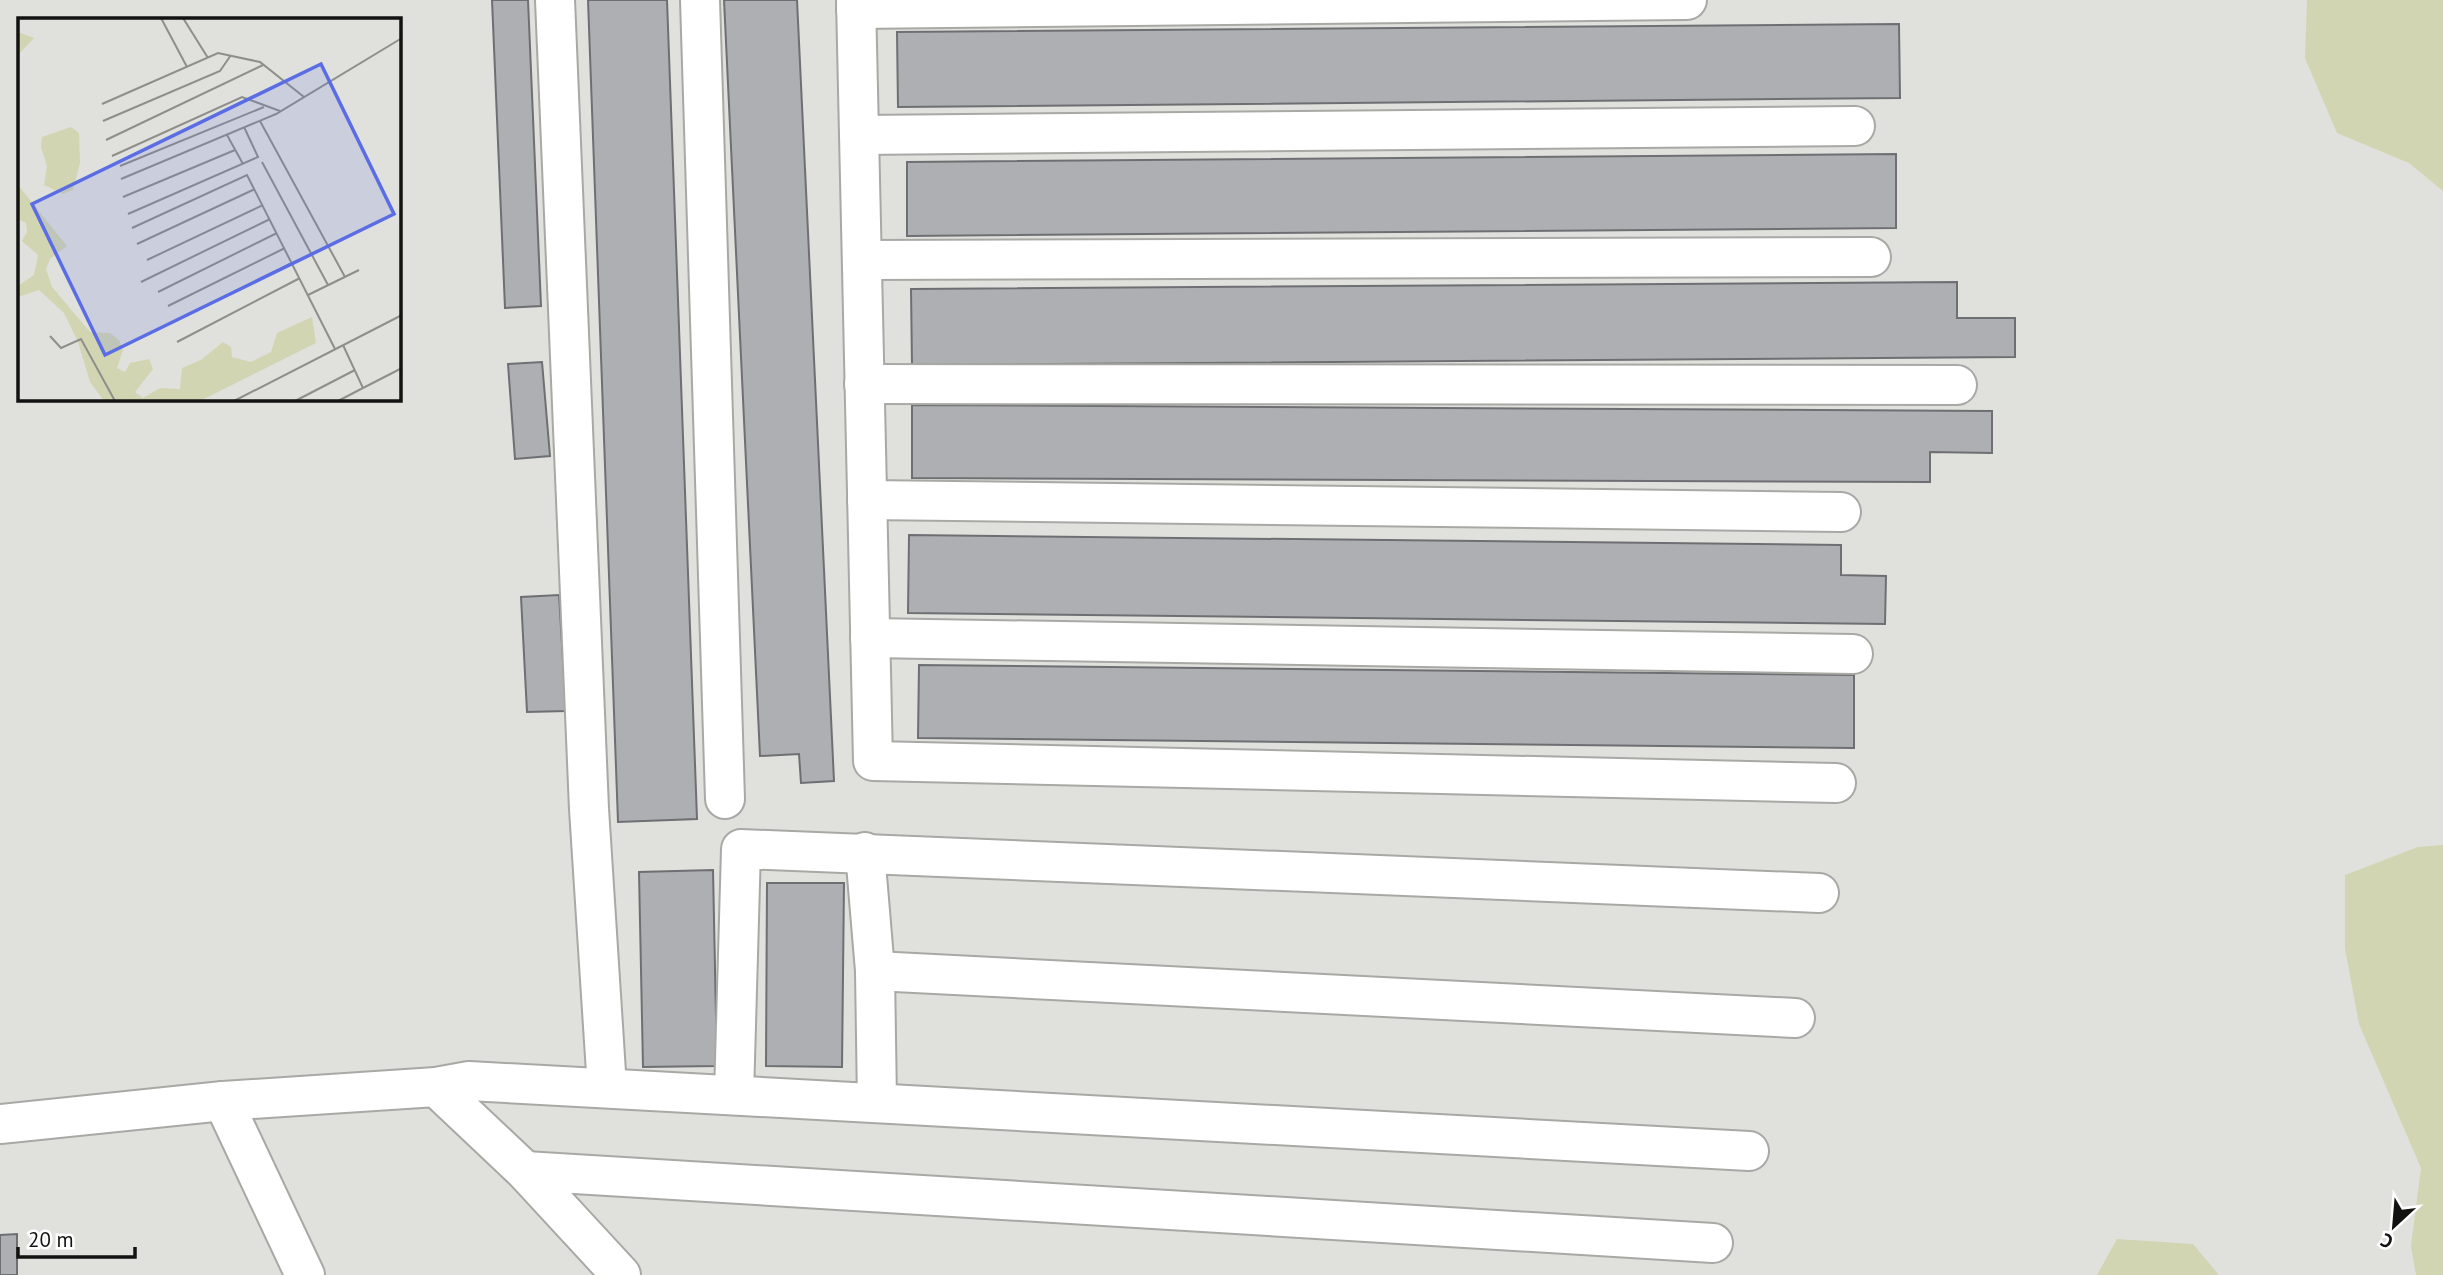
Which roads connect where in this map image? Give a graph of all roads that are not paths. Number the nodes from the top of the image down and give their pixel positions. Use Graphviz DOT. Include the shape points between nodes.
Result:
graph roads {
  1 [pos="555,0"];
  2 [pos="700,0"];
  3 [pos="1688,0"];
  4 [pos="856,4"];
  5 [pos="1855,126"];
  6 [pos="859,135"];
  7 [pos="1871,257"];
  8 [pos="862,260"];
  9 [pos="864,384"];
  10 [pos="1957,385"];
  11 [pos="867,500"];
  12 [pos="1841,512"];
  13 [pos="870,638"];
  14 [pos="1853,654"];
  15 [pos="1836,783"];
  16 [pos="725,799"];
  17 [pos="865,852"];
  18 [pos="1819,893"];
  19 [pos="875,971"];
  20 [pos="1795,1018"];
  21 [pos="453,1084"];
  22 [pos="607,1088"];
  23 [pos="734,1095"];
  24 [pos="223,1101"];
  25 [pos="877,1103"];
  26 [pos="0,1124"];
  27 [pos="1749,1150"];
  28 [pos="525,1171"];
  29 [pos="1713,1243"];
  30 [pos="305,1275"];
  31 [pos="621,1275"];
  1 -- 22 [label="street" via="589,795"];
  2 -- 16 [label="street"];
  3 -- 4 [label="street"];
  4 -- 6 [label="street"];
  5 -- 6 [label="street"];
  6 -- 8 [label="street"];
  7 -- 8 [label="street"];
  8 -- 9 [label="street"];
  9 -- 10 [label="street"];
  9 -- 11 [label="street"];
  11 -- 12 [label="street"];
  11 -- 13 [label="street"];
  13 -- 14 [label="street"];
  13 -- 15 [label="street" via="873,761"];
  17 -- 18 [label="street"];
  17 -- 19 [label="street"];
  17 -- 23 [label="street" via="741,849"];
  19 -- 20 [label="street"];
  19 -- 25 [label="street"];
  21 -- 22 [label="street"];
  21 -- 24 [label="street"];
  21 -- 28 [label="street"];
  22 -- 23 [label="street"];
  23 -- 25 [label="street"];
  24 -- 26 [label="street"];
  24 -- 30 [label="street"];
  25 -- 27 [label="street"];
  28 -- 29 [label="street"];
  28 -- 31 [label="street"];
}
